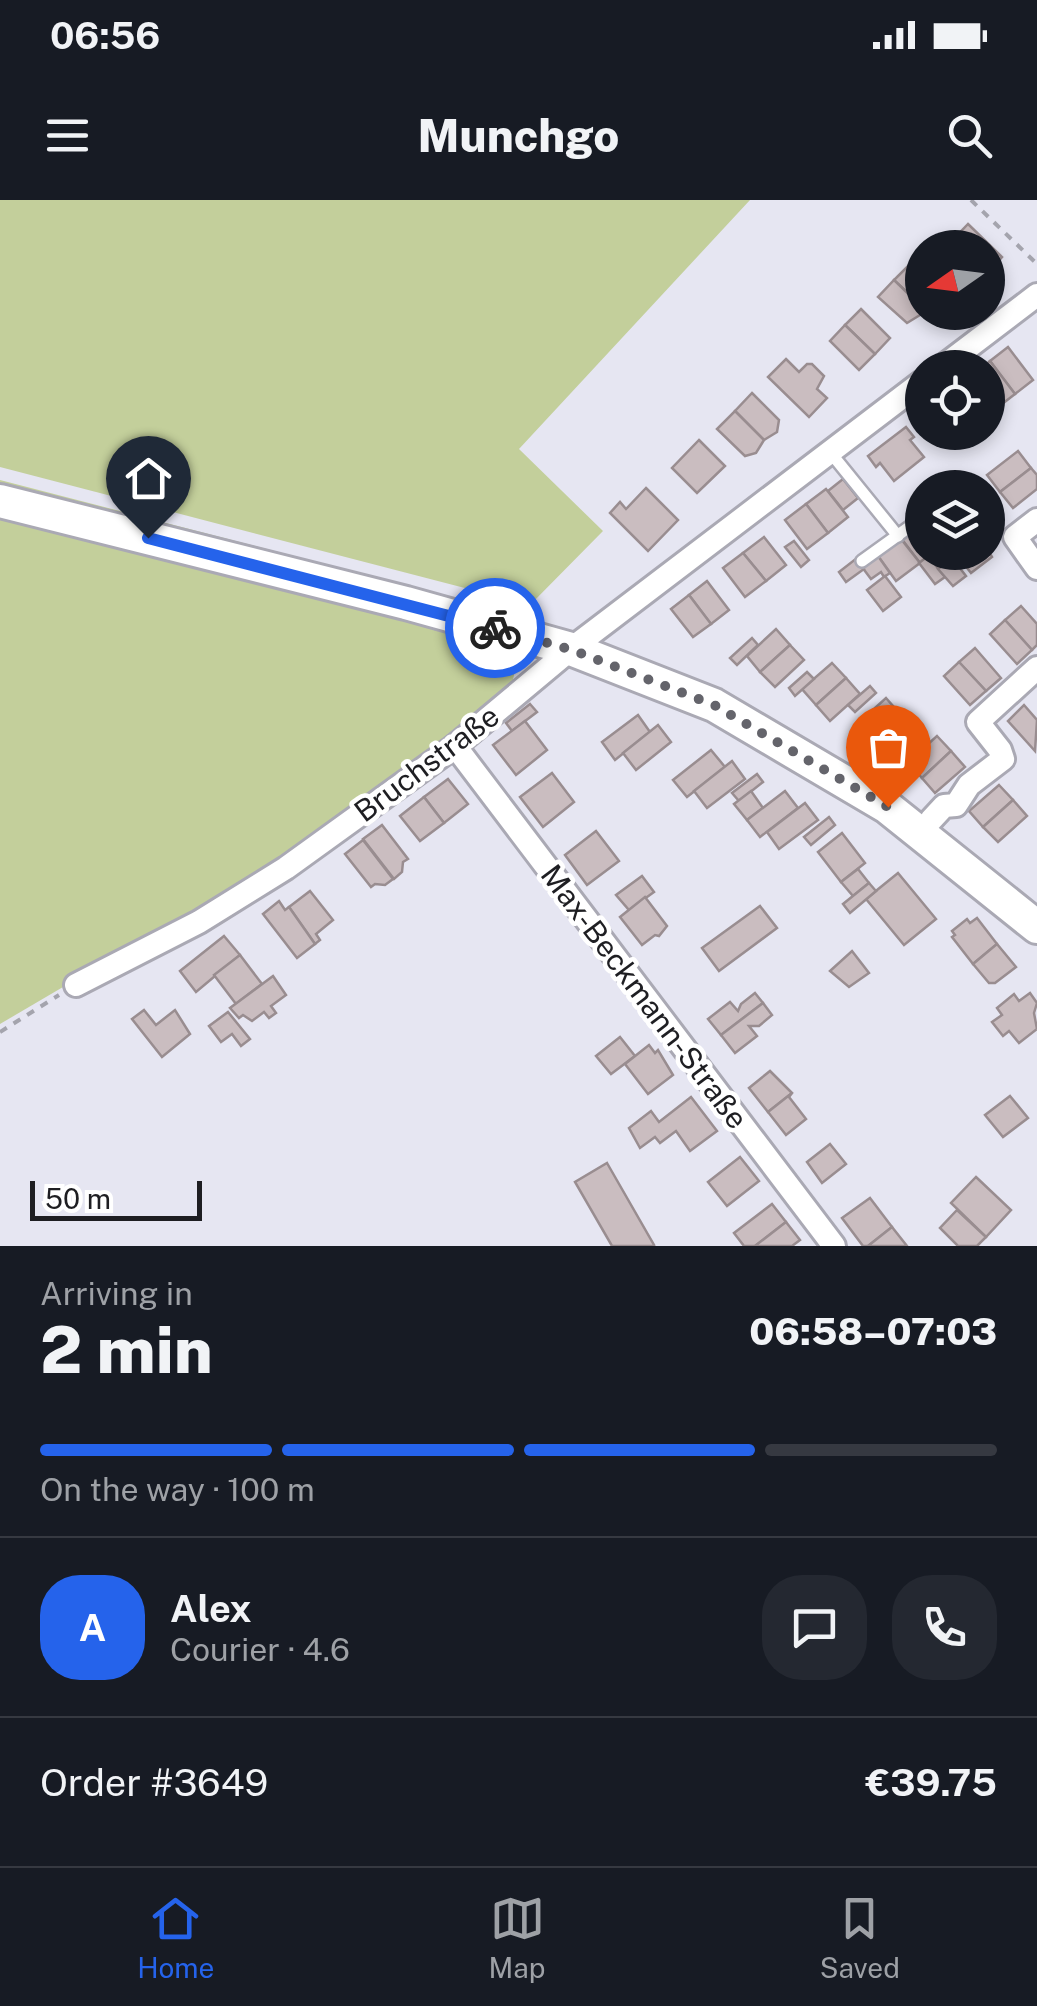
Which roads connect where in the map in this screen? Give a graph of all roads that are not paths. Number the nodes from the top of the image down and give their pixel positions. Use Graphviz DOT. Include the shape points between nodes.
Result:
graph roads {
  1 [pos="1037,295"];
  2 [pos="965,350"];
  3 [pos="905,395"];
  4 [pos="830,452"];
  5 [pos="0,501"];
  6 [pos="1037,520"];
  7 [pos="905,531"];
  8 [pos="898,536"];
  9 [pos="862,561"];
  10 [pos="1037,568"];
  11 [pos="572,650"];
  12 [pos="1037,668"];
  13 [pos="455,746"];
  14 [pos="931,820"];
  15 [pos="1037,928"];
  16 [pos="76,985"];
  17 [pos="834,1246"];
  1 -- 2 [label="street"];
  3 -- 4 [label="street, Bruchstraße"];
  4 -- 8 [label="lane"];
  4 -- 11 [label="street, Bruchstraße"];
  5 -- 11 [label="street"];
  6 -- 10 [label="street" via="1015,537"];
  7 -- 8 [label="lane"];
  8 -- 9 [label="lane"];
  11 -- 13 [label="street, Bruchstraße"];
  11 -- 15 [label="street" via="714,705 888,807"];
  12 -- 14 [label="street" via="978,722 1004,759"];
  13 -- 16 [label="street, Bruchstraße" via="286,868"];
  13 -- 17 [label="street, Max-Beckmann-Straße"];
}
